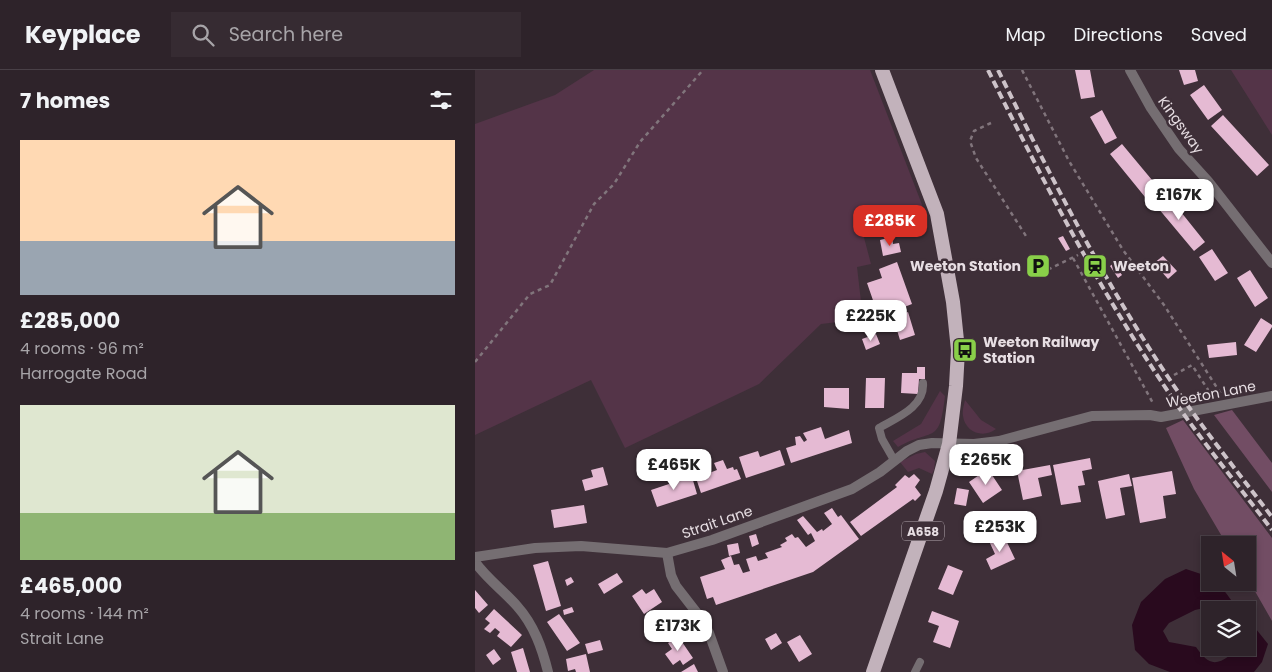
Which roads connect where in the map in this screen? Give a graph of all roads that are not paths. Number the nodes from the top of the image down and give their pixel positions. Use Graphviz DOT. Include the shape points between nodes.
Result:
graph roads {
  1 [pos="882,70"];
  2 [pos="1130,70"];
  3 [pos="1272,263"];
  4 [pos="923,383"];
  5 [pos="1272,396"];
  6 [pos="949,444"];
  7 [pos="894,460"];
  8 [pos="667,553"];
  9 [pos="475,557"];
  10 [pos="475,562"];
  11 [pos="920,662"];
  12 [pos="548,672"];
  13 [pos="723,672"];
  14 [pos="873,672"];
  15 [pos="915,672"];
  1 -- 6 [label="highway, A658" via="937,214 953,302 958,350"];
  2 -- 3 [label="street, Kingsway" via="1179,149 1208,180"];
  4 -- 7 [label="lane" via="917,402 905,415 879,428"];
  5 -- 6 [label="street, Weeton Lane" via="1161,417 1092,416 999,441"];
  6 -- 7 [label="street, Strait Lane" via="919,445"];
  6 -- 14 [label="highway, A658" via="936,491"];
  7 -- 8 [label="street, Strait Lane" via="852,489"];
  8 -- 9 [label="street, Strait Lane" via="581,546 535,548"];
  8 -- 13 [label="street" via="676,586 709,633"];
  10 -- 12 [label="street" via="518,607 537,634"];
  11 -- 15 [label="lane"];
}
